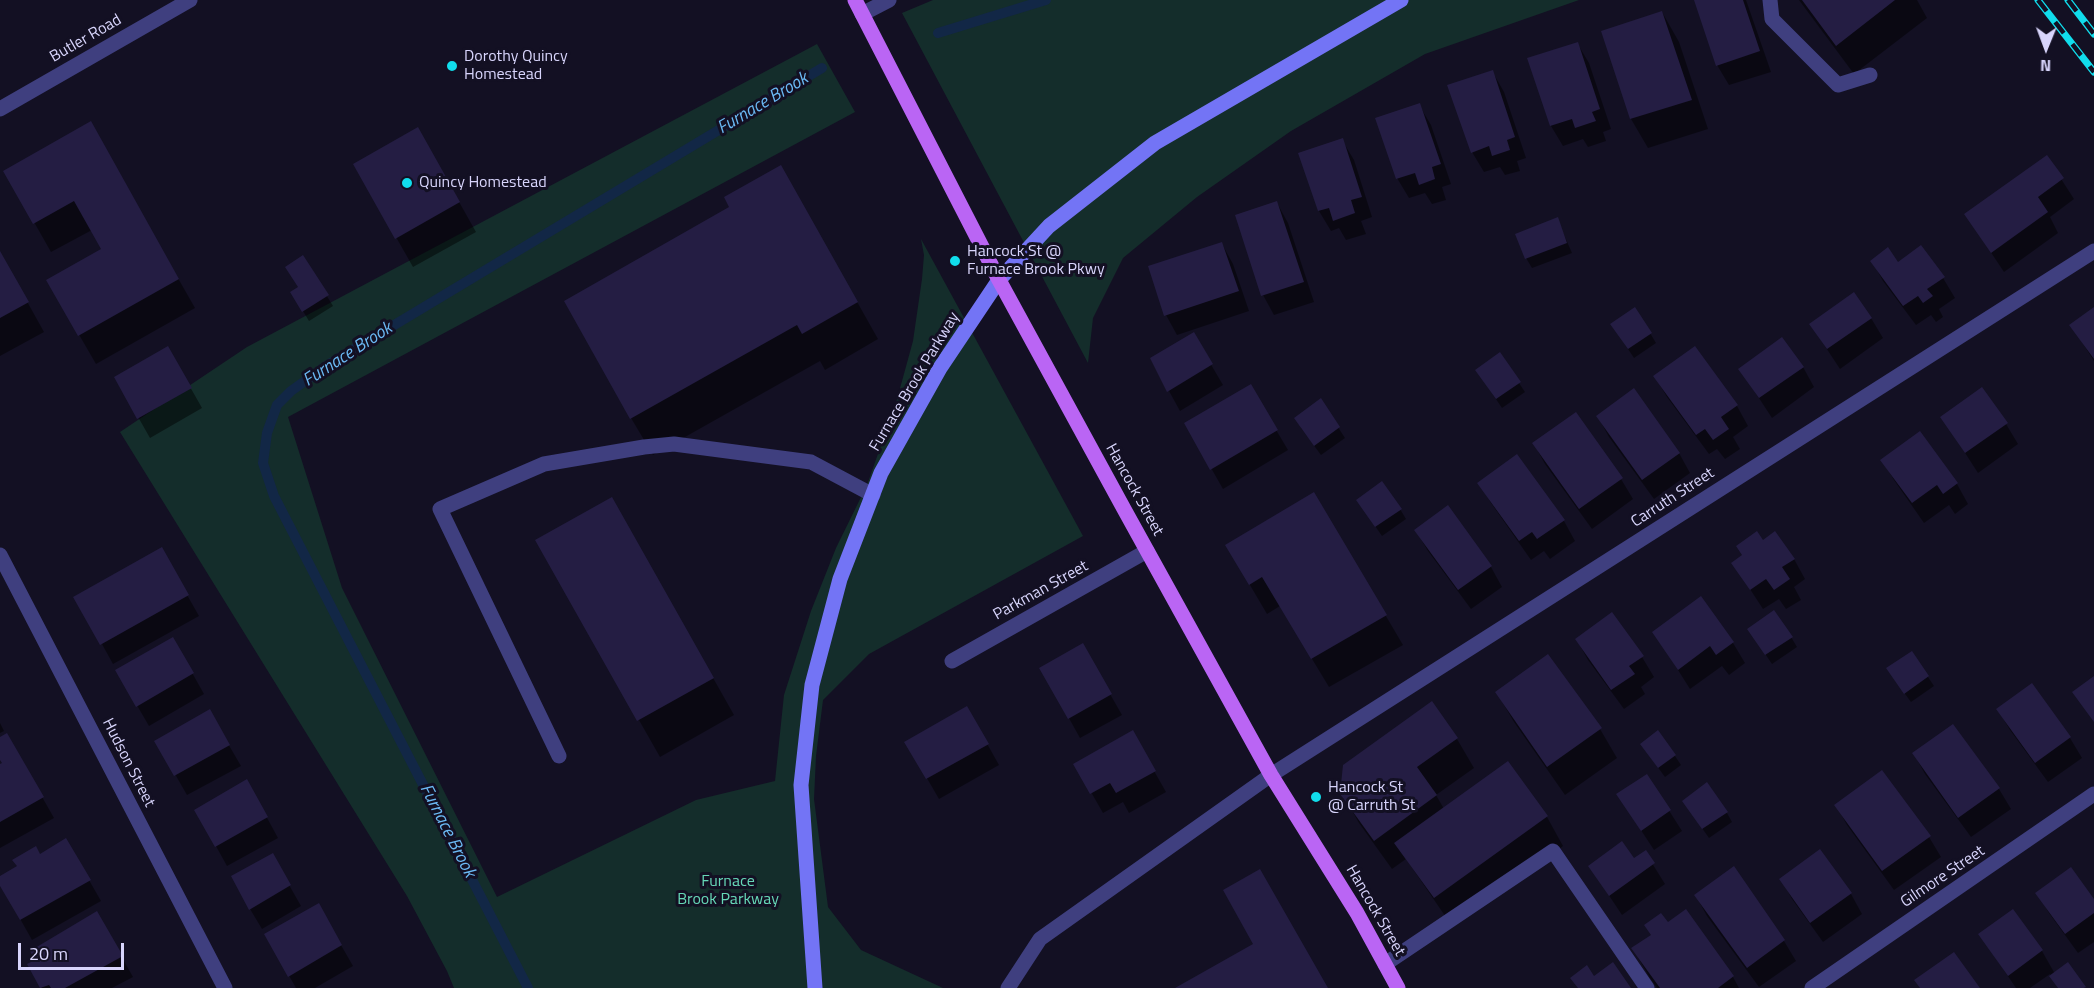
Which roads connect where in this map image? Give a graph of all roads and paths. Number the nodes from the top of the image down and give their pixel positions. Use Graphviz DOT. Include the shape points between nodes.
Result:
graph roads {
  1 [pos="190,0"];
  2 [pos="889,0"];
  3 [pos="1401,0"];
  4 [pos="1770,0"];
  5 [pos="164,7"];
  6 [pos="859,7"];
  7 [pos="1870,75"];
  8 [pos="0,109"];
  9 [pos="2094,251"];
  10 [pos="999,280"];
  11 [pos="873,495"];
  12 [pos="1147,552"];
  13 [pos="0,555"];
  14 [pos="952,661"];
  15 [pos="559,756"];
  16 [pos="1271,775"];
  17 [pos="2094,794"];
  18 [pos="1385,964"];
  19 [pos="225,988"];
  20 [pos="815,988"];
  21 [pos="1008,988"];
  22 [pos="1398,988"];
  23 [pos="1647,988"];
  24 [pos="1812,988"];
  1 -- 5 [label="street, Butler Road"];
  2 -- 6 [label="street"];
  3 -- 10 [label="main road, Furnace Brook Parkway" via="1155,143 1049,226"];
  4 -- 7 [label="street" via="1772,19 1838,85"];
  5 -- 8 [label="street, Butler Road"];
  6 -- 10 [label="main road, Hancock Street"];
  9 -- 16 [label="street, Carruth Street"];
  10 -- 11 [label="main road, Furnace Brook Parkway" via="940,368 881,473"];
  10 -- 12 [label="main road, Hancock Street"];
  11 -- 15 [label="street" via="811,462 674,444 544,464 441,509"];
  11 -- 20 [label="main road, Furnace Brook Parkway" via="840,579 812,685 801,785"];
  12 -- 14 [label="street, Parkman Street"];
  12 -- 16 [label="main road, Hancock Street"];
  13 -- 19 [label="street, Hudson Street"];
  16 -- 18 [label="main road, Hancock Street"];
  16 -- 21 [label="street, Carruth Street" via="1040,939"];
  17 -- 24 [label="street, Gilmore Street"];
  18 -- 22 [label="main road, Hancock Street"];
  18 -- 23 [label="street" via="1553,851"];
}
